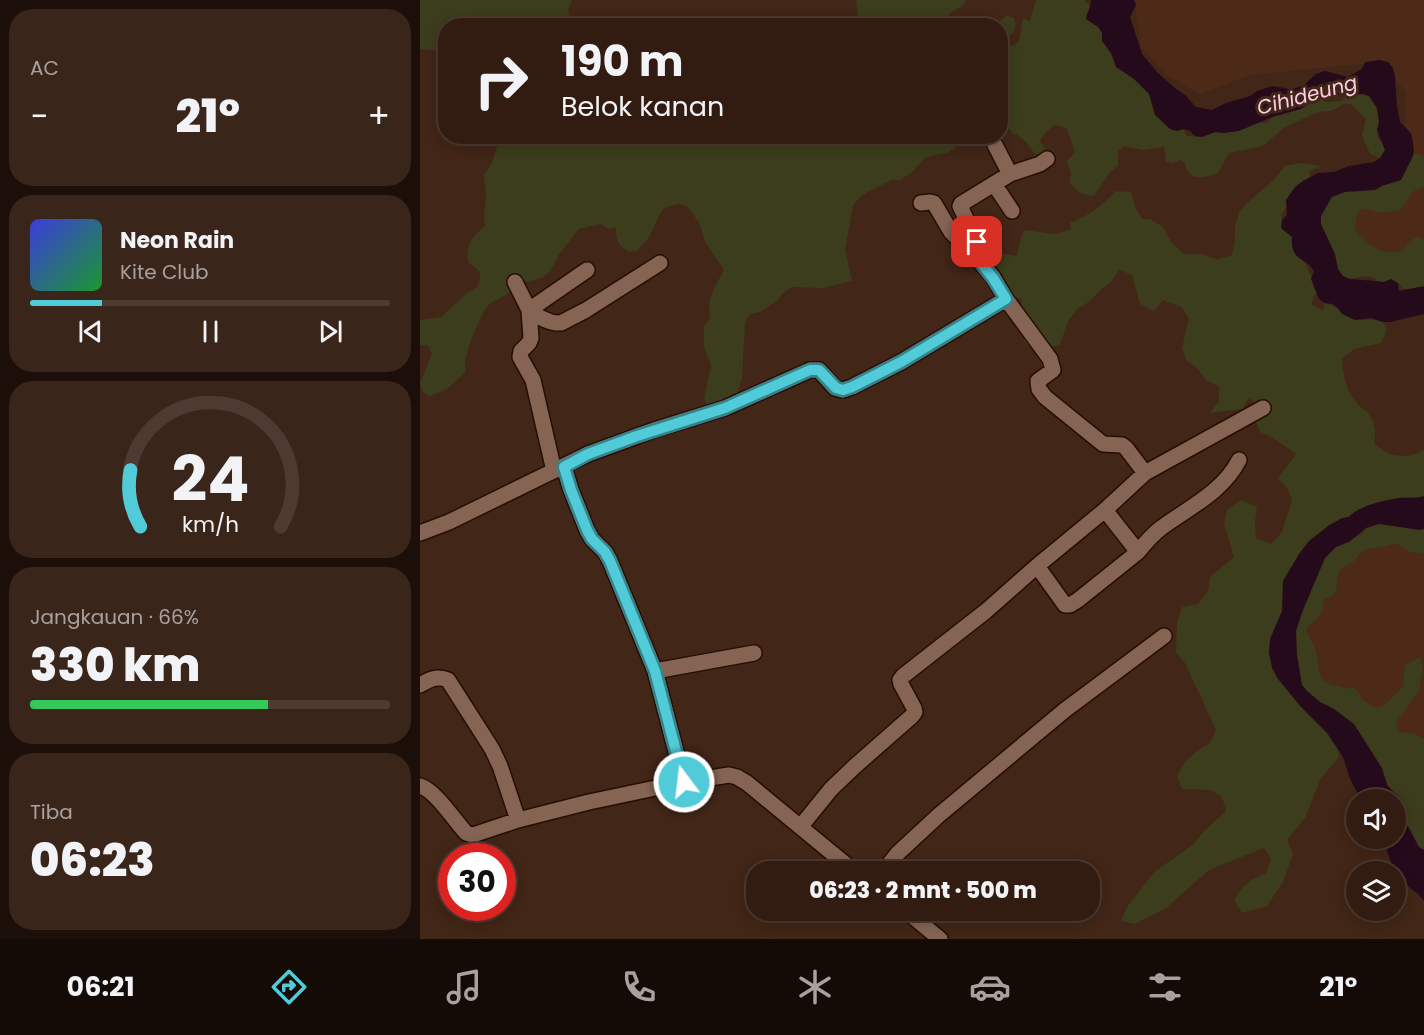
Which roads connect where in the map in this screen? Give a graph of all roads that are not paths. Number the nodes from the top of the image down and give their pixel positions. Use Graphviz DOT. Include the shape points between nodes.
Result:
graph roads {
  1 [pos="995,145"];
  2 [pos="1047,159"];
  3 [pos="1010,174"];
  4 [pos="994,184"];
  5 [pos="921,203"];
  6 [pos="1012,211"];
  7 [pos="977,258"];
  8 [pos="660,263"];
  9 [pos="587,270"];
  10 [pos="515,282"];
  11 [pos="1006,299"];
  12 [pos="529,310"];
  13 [pos="1263,408"];
  14 [pos="1239,460"];
  15 [pos="559,469"];
  16 [pos="1145,473"];
  17 [pos="1105,510"];
  18 [pos="420,533"];
  19 [pos="1138,552"];
  20 [pos="1037,566"];
  21 [pos="1164,636"];
  22 [pos="754,653"];
  23 [pos="655,671"];
  24 [pos="420,685"];
  25 [pos="684,782"];
  26 [pos="420,786"];
  27 [pos="518,820"];
  28 [pos="801,826"];
  29 [pos="842,861"];
  30 [pos="892,861"];
  31 [pos="918,921"];
  32 [pos="940,939"];
  1 -- 3 [label="street"];
  2 -- 3 [label="street"];
  3 -- 4 [label="street"];
  4 -- 6 [label="street"];
  4 -- 7 [label="street" via="960,206 977,242"];
  5 -- 7 [label="street" via="934,203 951,232"];
  7 -- 11 [label="street"];
  8 -- 12 [label="street" via="561,323"];
  9 -- 12 [label="street"];
  10 -- 12 [label="street"];
  11 -- 15 [label="street" via="852,387 836,388 819,370 810,370 725,408 628,439"];
  11 -- 16 [label="street" via="1050,359 1053,370 1038,381 1044,397 1103,444 1126,448"];
  12 -- 15 [label="street" via="531,338 520,357 533,380"];
  13 -- 16 [label="street"];
  14 -- 19 [label="street" via="1204,499 1161,529"];
  15 -- 18 [label="street"];
  15 -- 23 [label="street" via="587,530 610,561"];
  16 -- 17 [label="street"];
  17 -- 19 [label="street"];
  17 -- 20 [label="street"];
  19 -- 20 [label="street" via="1070,605 1065,605"];
  20 -- 28 [label="street" via="903,676 901,684 915,712 831,789"];
  21 -- 30 [label="street" via="1065,710 939,815"];
  22 -- 23 [label="street"];
  23 -- 25 [label="street"];
  24 -- 27 [label="street" via="434,678 448,680 492,749"];
  25 -- 27 [label="street"];
  25 -- 28 [label="street" via="737,777"];
  26 -- 27 [label="street" via="432,793 466,833 473,835"];
  28 -- 29 [label="street"];
  31 -- 32 [label="street"];
}
